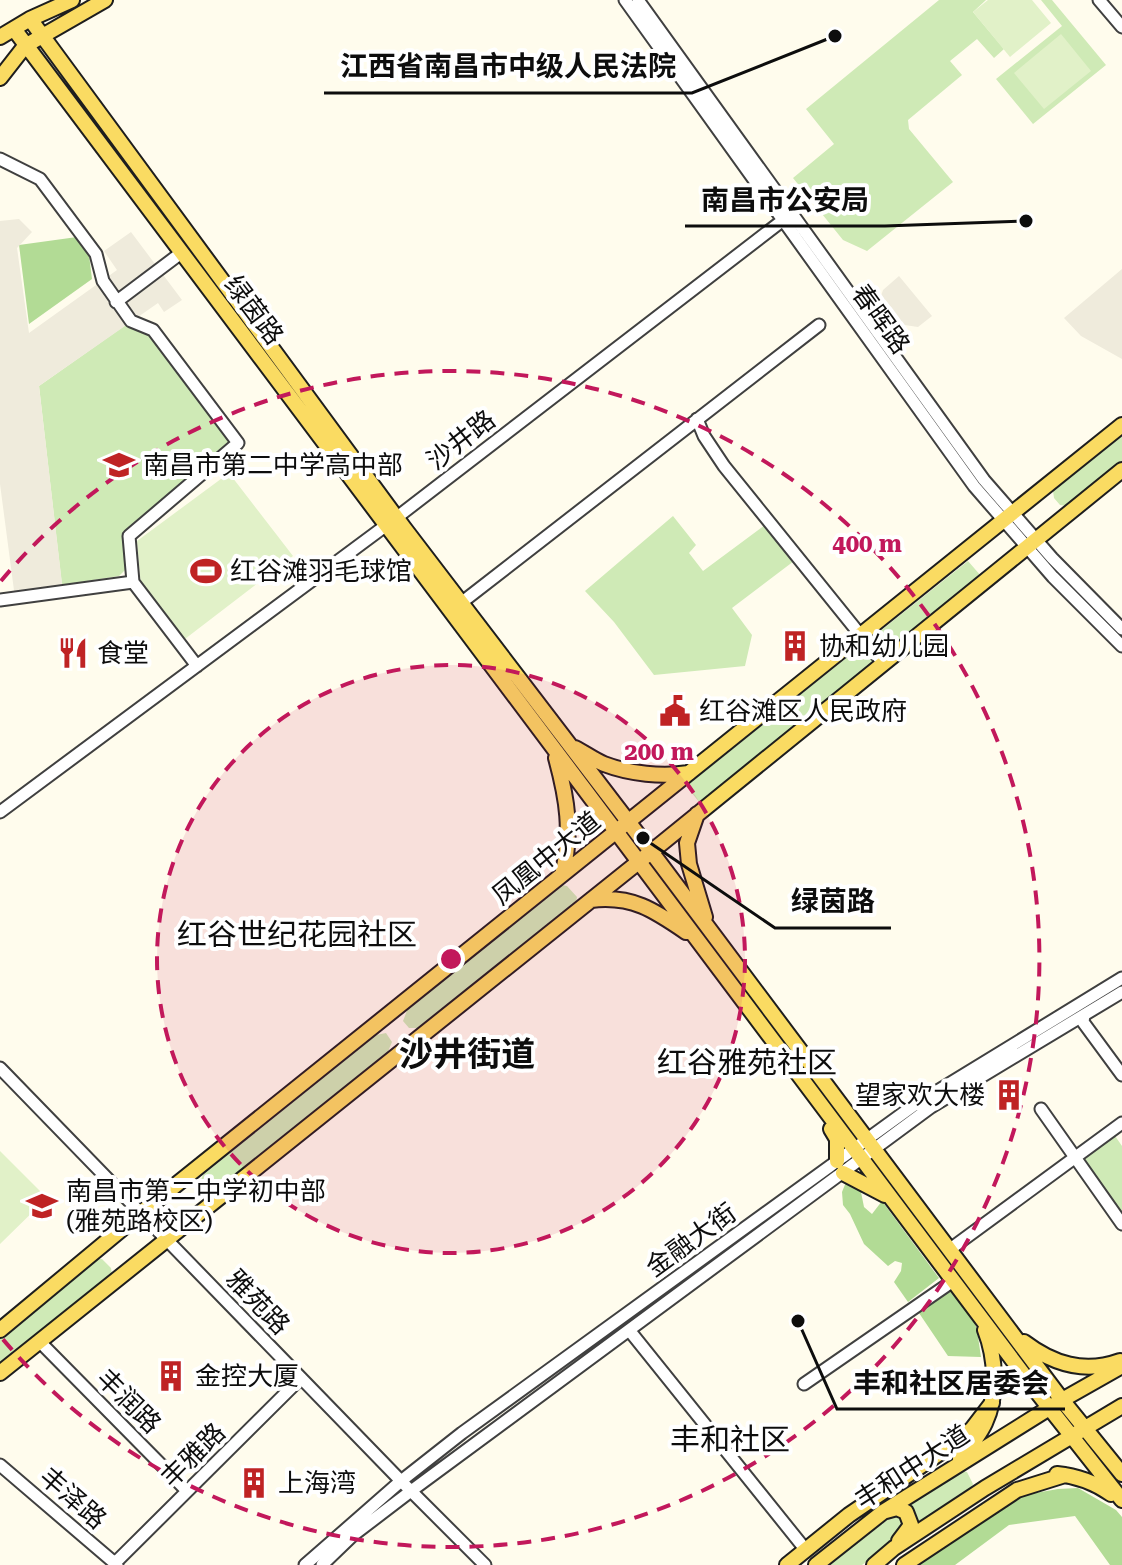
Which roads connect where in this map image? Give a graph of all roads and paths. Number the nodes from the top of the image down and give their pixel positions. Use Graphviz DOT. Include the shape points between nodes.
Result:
graph roads {
  1 [pos="72,0"];
  2 [pos="105,0"];
  3 [pos="625,0"];
  4 [pos="638,0"];
  5 [pos="1099,0"];
  6 [pos="30,19"];
  7 [pos="1122,27"];
  8 [pos="14,29"];
  9 [pos="0,37"];
  10 [pos="41,37"];
  11 [pos="25,46"];
  12 [pos="0,78"];
  13 [pos="0,159"];
  14 [pos="787,217"];
  15 [pos="181,253"];
  16 [pos="116,302"];
  17 [pos="819,325"];
  18 [pos="697,419"];
  19 [pos="1122,425"];
  20 [pos="1122,470"];
  21 [pos="1009,517"];
  22 [pos="391,522"];
  23 [pos="1031,543"];
  24 [pos="133,582"];
  25 [pos="0,600"];
  26 [pos="461,603"];
  27 [pos="1122,629"];
  28 [pos="862,635"];
  29 [pos="1122,646"];
  30 [pos="883,663"];
  31 [pos="197,666"];
  32 [pos="560,746"];
  33 [pos="689,773"];
  34 [pos="0,812"];
  35 [pos="697,814"];
  36 [pos="628,822"];
  37 [pos="616,832"];
  38 [pos="651,852"];
  39 [pos="638,862"];
  40 [pos="562,875"];
  41 [pos="591,900"];
  42 [pos="709,929"];
  43 [pos="696,938"];
  44 [pos="1122,978"];
  45 [pos="1122,992"];
  46 [pos="1084,1015"];
  47 [pos="0,1068"];
  48 [pos="1122,1075"];
  49 [pos="808,1088"];
  50 [pos="1041,1109"];
  51 [pos="1122,1123"];
  52 [pos="870,1144"];
  53 [pos="858,1154"];
  54 [pos="1075,1158"];
  55 [pos="840,1167"];
  56 [pos="891,1198"];
  57 [pos="141,1213"];
  58 [pos="1122,1224"];
  59 [pos="167,1240"];
  60 [pos="949,1250"];
  61 [pos="953,1281"];
  62 [pos="979,1315"];
  63 [pos="0,1330"];
  64 [pos="629,1330"];
  65 [pos="1013,1335"];
  66 [pos="39,1341"];
  67 [pos="1122,1363"];
  68 [pos="0,1373"];
  69 [pos="301,1378"];
  70 [pos="804,1384"];
  71 [pos="992,1403"];
  72 [pos="1056,1404"];
  73 [pos="1122,1406"];
  74 [pos="1084,1427"];
  75 [pos="1071,1435"];
  76 [pos="0,1465"];
  77 [pos="954,1468"];
  78 [pos="1122,1474"];
  79 [pos="1065,1475"];
  80 [pos="401,1481"];
  81 [pos="187,1491"];
  82 [pos="411,1491"];
  83 [pos="972,1497"];
  84 [pos="1122,1500"];
  85 [pos="883,1512"];
  86 [pos="894,1548"];
  87 [pos="805,1549"];
  88 [pos="116,1564"];
  89 [pos="305,1565"];
  90 [pos="322,1565"];
  91 [pos="485,1565"];
  92 [pos="787,1565"];
  93 [pos="816,1565"];
  94 [pos="874,1565"];
  95 [pos="904,1565"];
  1 -- 6 [label="main road"];
  2 -- 10 [label="main road"];
  3 -- 14 [label="street, 春晖路"];
  4 -- 14 [label="street, 春晖路"];
  5 -- 7 [label="street"];
  6 -- 8 [label="main road"];
  6 -- 10 [label="main road, 绿茵路"];
  8 -- 9 [label="main road"];
  8 -- 11 [label="main road, 绿茵路"];
  10 -- 11 [label="main road"];
  10 -- 22 [label="main road, 绿茵路"];
  11 -- 12 [label="main road"];
  11 -- 15 [label="main road, 绿茵路"];
  13 -- 16 [label="street" via="40,179 96,254"];
  14 -- 21 [label="street, 春晖路"];
  14 -- 22 [label="street, 沙井路"];
  15 -- 16 [label="street"];
  15 -- 22 [label="main road, 绿茵路" via="344,471"];
  16 -- 24 [label="street" via="131,321 153,330 238,443 129,536"];
  17 -- 18 [label="street"];
  18 -- 26 [label="street"];
  18 -- 28 [label="street" via="724,466"];
  19 -- 21 [label="main road, 凤凰中大道"];
  20 -- 23 [label="main road"];
  21 -- 23 [label="street, 春晖路"];
  21 -- 28 [label="main road, 凤凰中大道"];
  22 -- 26 [label="main road, 绿茵路"];
  22 -- 31 [label="street, 沙井路"];
  22 -- 32 [label="main road, 绿茵路"];
  23 -- 27 [label="street, 春晖路"];
  23 -- 29 [label="street, 春晖路" via="1053,577"];
  23 -- 30 [label="main road"];
  24 -- 25 [label="street"];
  24 -- 31 [label="street"];
  26 -- 32 [label="main road, 绿茵路"];
  28 -- 30 [label="street"];
  28 -- 33 [label="main road, 凤凰中大道"];
  30 -- 35 [label="main road"];
  31 -- 34 [label="street, 沙井路"];
  32 -- 33 [label="main road" via="622,769 671,776"];
  32 -- 36 [label="main road, 绿茵路"];
  32 -- 37 [label="main road, 绿茵路"];
  32 -- 40 [label="main road" via="569,818"];
  33 -- 36 [label="main road, 凤凰中大道"];
  35 -- 38 [label="main road"];
  35 -- 42 [label="main road" via="687,843"];
  36 -- 37 [label="main road, 凤凰中大道"];
  36 -- 38 [label="main road, 绿茵路"];
  37 -- 39 [label="main road, 绿茵路"];
  37 -- 40 [label="main road, 凤凰中大道"];
  38 -- 39 [label="main road"];
  38 -- 42 [label="main road, 绿茵路"];
  39 -- 41 [label="main road"];
  39 -- 43 [label="main road, 绿茵路"];
  40 -- 57 [label="main road, 凤凰中大道"];
  41 -- 43 [label="main road" via="646,906"];
  41 -- 59 [label="main road"];
  42 -- 52 [label="main road, 绿茵路"];
  43 -- 49 [label="main road, 绿茵路"];
  44 -- 52 [label="street, 金融大街" via="913,1106"];
  45 -- 46 [label="street, 金融大街"];
  46 -- 48 [label="street" via="1083,1022"];
  46 -- 52 [label="street, 金融大街"];
  47 -- 57 [label="street, 雅苑路"];
  49 -- 53 [label="main road, 绿茵路"];
  49 -- 55 [label="main road" via="837,1139"];
  50 -- 54 [label="street"];
  51 -- 54 [label="street"];
  52 -- 53 [label="street, 金融大街"];
  52 -- 60 [label="main road, 绿茵路"];
  53 -- 55 [label="street, 金融大街"];
  53 -- 56 [label="main road, 绿茵路"];
  54 -- 58 [label="street"];
  54 -- 60 [label="street"];
  55 -- 56 [label="main road"];
  55 -- 64 [label="street, 金融大街"];
  55 -- 80 [label="street, 金融大街"];
  56 -- 61 [label="main road, 绿茵路"];
  57 -- 59 [label="street, 雅苑路"];
  57 -- 63 [label="main road, 凤凰中大道"];
  59 -- 66 [label="main road"];
  59 -- 69 [label="street, 雅苑路"];
  60 -- 65 [label="main road, 绿茵路"];
  61 -- 62 [label="main road, 绿茵路"];
  61 -- 70 [label="street"];
  62 -- 71 [label="main road" via="992,1356"];
  62 -- 72 [label="main road, 绿茵路"];
  64 -- 82 [label="street, 金融大街"];
  64 -- 87 [label="street"];
  65 -- 67 [label="main road" via="1068,1365"];
  65 -- 72 [label="main road, 绿茵路"];
  66 -- 68 [label="main road"];
  66 -- 81 [label="street, 丰润路"];
  67 -- 72 [label="main road, 丰和中大道"];
  69 -- 80 [label="street, 雅苑路"];
  69 -- 81 [label="street, 丰雅路"];
  71 -- 77 [label="main road" via="985,1424"];
  71 -- 87 [label="main road" via="961,1438"];
  72 -- 74 [label="main road, 绿茵路"];
  72 -- 75 [label="main road, 绿茵路"];
  72 -- 77 [label="main road, 丰和中大道"];
  73 -- 74 [label="main road"];
  74 -- 75 [label="main road"];
  74 -- 78 [label="main road, 绿茵路"];
  75 -- 83 [label="main road"];
  75 -- 84 [label="main road, 绿茵路"];
  76 -- 88 [label="street, 丰泽路"];
  77 -- 85 [label="main road, 丰和中大道"];
  79 -- 83 [label="main road" via="1022,1478"];
  79 -- 84 [label="main road" via="1096,1483"];
  79 -- 95 [label="main road" via="1017,1490"];
  80 -- 82 [label="street, 雅苑路"];
  80 -- 89 [label="street, 金融大街"];
  81 -- 88 [label="street, 丰雅路"];
  82 -- 90 [label="street, 金融大街"];
  82 -- 91 [label="street, 雅苑路"];
  83 -- 86 [label="main road"];
  85 -- 86 [label="main road" via="906,1512 911,1525"];
  85 -- 93 [label="main road, 丰和中大道"];
  86 -- 94 [label="main road"];
  87 -- 92 [label="main road"];
}
